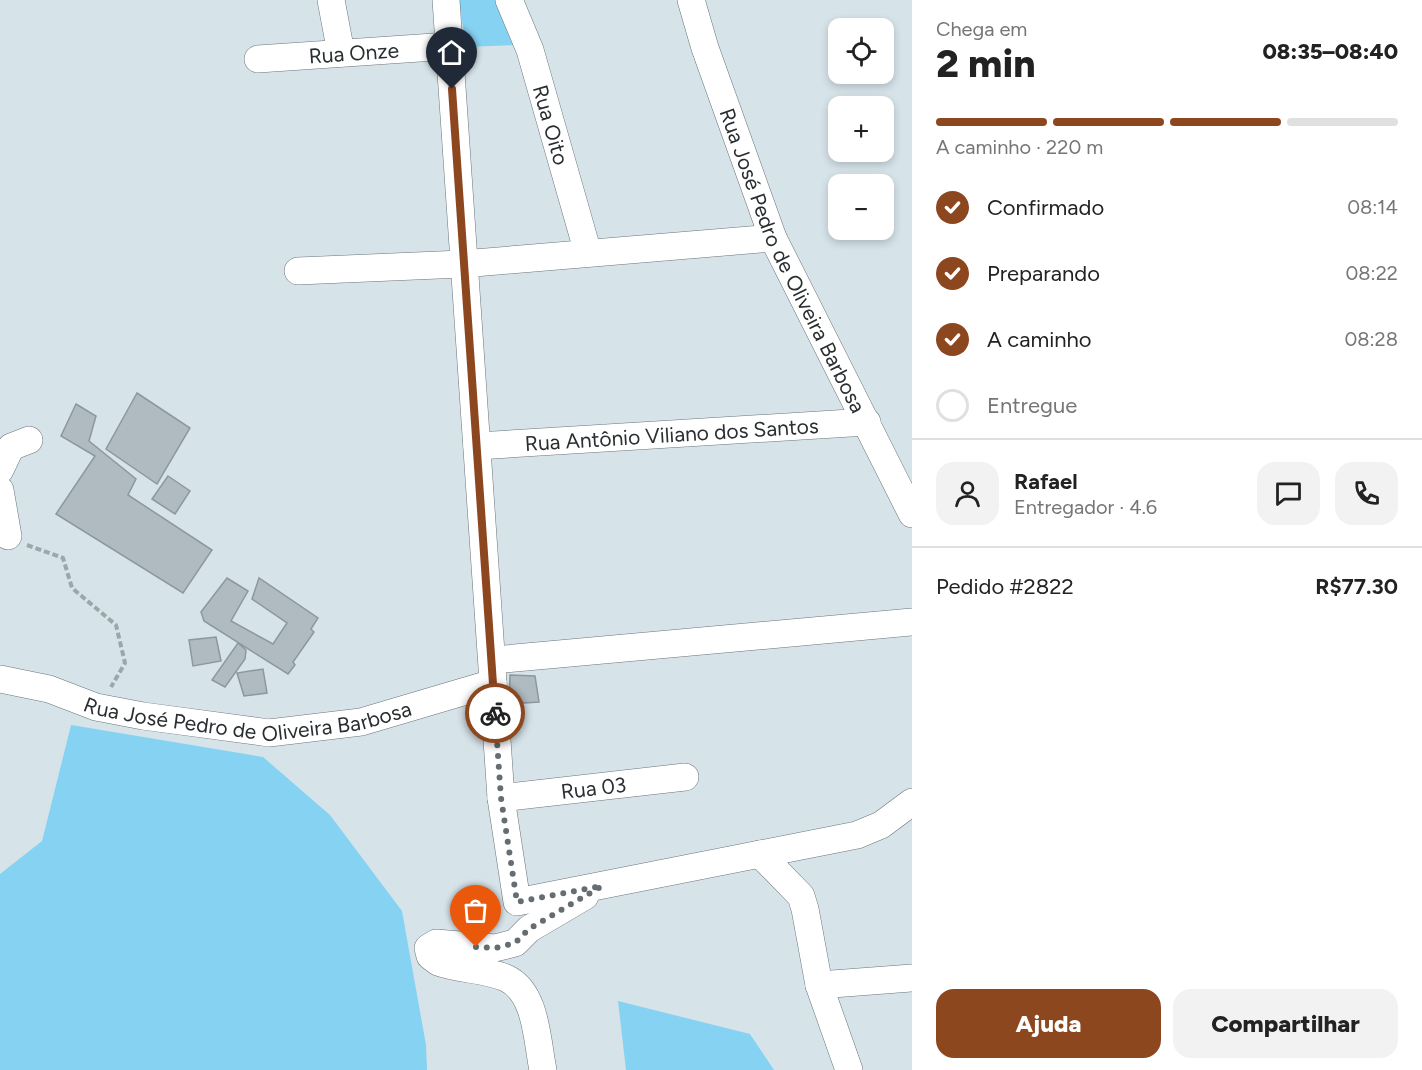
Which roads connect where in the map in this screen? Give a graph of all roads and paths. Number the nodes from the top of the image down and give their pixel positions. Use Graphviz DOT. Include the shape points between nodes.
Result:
graph roads {
  1 [pos="331,0"];
  2 [pos="446,0"];
  3 [pos="509,0"];
  4 [pos="691,0"];
  5 [pos="449,46"];
  6 [pos="340,53"];
  7 [pos="258,59"];
  8 [pos="772,238"];
  9 [pos="588,253"];
  10 [pos="462,264"];
  11 [pos="298,272"];
  12 [pos="867,422"];
  13 [pos="29,440"];
  14 [pos="477,446"];
  15 [pos="0,470"];
  16 [pos="0,490"];
  17 [pos="912,514"];
  18 [pos="8,536"];
  19 [pos="912,622"];
  20 [pos="493,671"];
  21 [pos="0,680"];
  22 [pos="96,707"];
  23 [pos="685,777"];
  24 [pos="501,798"];
  25 [pos="912,802"];
  26 [pos="760,854"];
  27 [pos="602,886"];
  28 [pos="912,978"];
  29 [pos="819,984"];
  30 [pos="543,1070"];
  31 [pos="849,1070"];
  1 -- 6 [label="street"];
  2 -- 5 [label="street"];
  3 -- 9 [label="street, Rua Oito" via="530,50"];
  4 -- 8 [label="street, Rua José Pedro de Oliveira Barbosa"];
  5 -- 6 [label="street, Rua Onze"];
  5 -- 10 [label="street"];
  6 -- 7 [label="street, Rua Onze"];
  8 -- 9 [label="street"];
  8 -- 12 [label="street, Rua José Pedro de Oliveira Barbosa"];
  9 -- 10 [label="street"];
  10 -- 11 [label="street"];
  10 -- 14 [label="street"];
  12 -- 14 [label="street, Rua Antônio Viliano dos Santos"];
  12 -- 17 [label="street, Rua José Pedro de Oliveira Barbosa"];
  13 -- 15 [label="street" via="11,447"];
  14 -- 20 [label="street"];
  16 -- 18 [label="street"];
  18 -- 22 [label="path" via="63,558 72,588 116,625 124,663"];
  19 -- 20 [label="street, Rua José Pedro de Oliveira Barbosa"];
  20 -- 22 [label="street, Rua José Pedro de Oliveira Barbosa" via="361,722 269,733"];
  20 -- 24 [label="street"];
  21 -- 22 [label="street, Rua José Pedro de Oliveira Barbosa" via="49,689"];
  23 -- 24 [label="street, Rua 03"];
  24 -- 27 [label="street" via="517,902"];
  25 -- 26 [label="street" via="881,825 857,835"];
  26 -- 27 [label="street"];
  26 -- 29 [label="street" via="801,896"];
  27 -- 30 [label="street" via="529,929 515,943 495,948 436,944 428,948 430,956 438,962 507,978 520,988 529,1002"];
  28 -- 29 [label="street"];
  29 -- 31 [label="street"];
}
